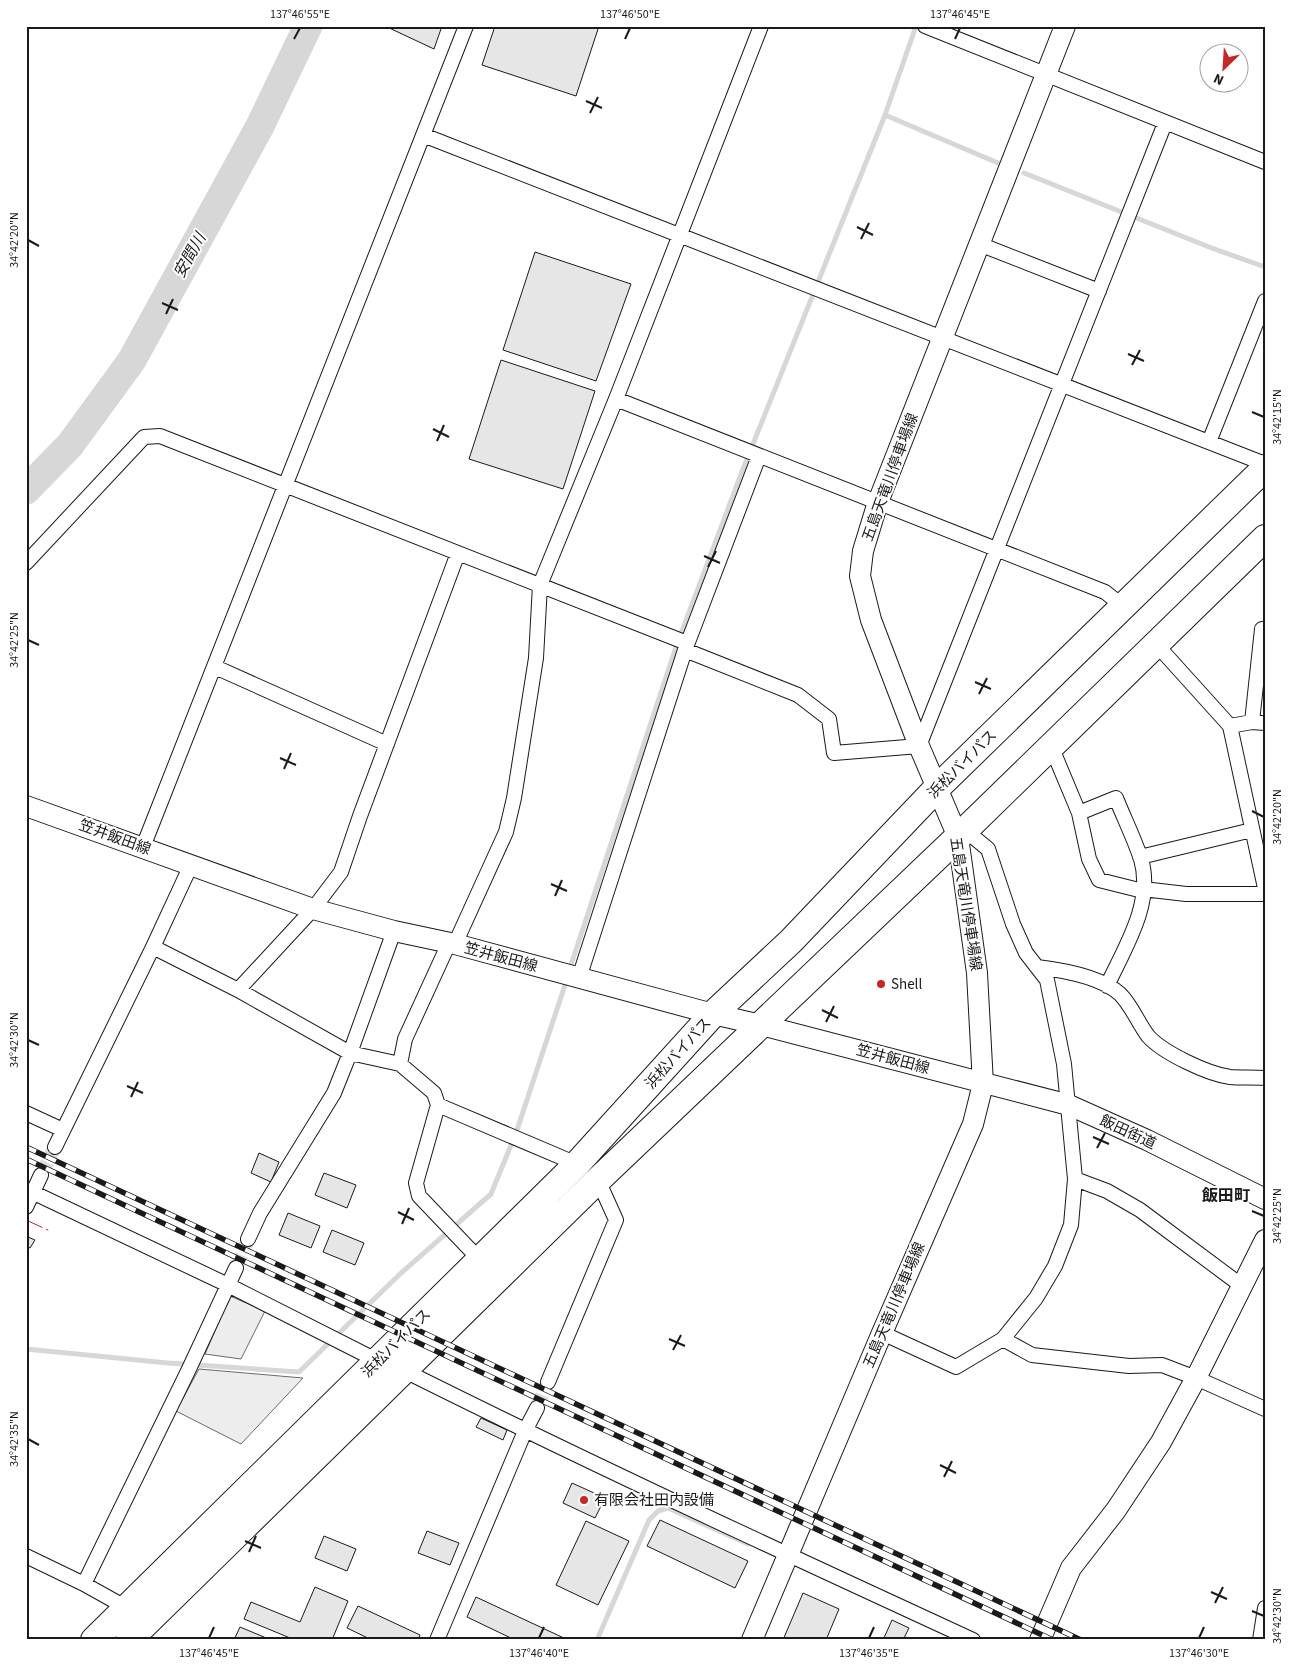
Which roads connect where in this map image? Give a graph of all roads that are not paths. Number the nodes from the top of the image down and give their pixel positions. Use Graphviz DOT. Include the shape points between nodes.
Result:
graph roads {
  1 [pos="466,26"];
  2 [pos="761,26"];
  3 [pos="925,26"];
  4 [pos="1065,26"];
  5 [pos="1046,73"];
  6 [pos="1165,123"];
  7 [pos="423,135"];
  8 [pos="1265,162"];
  9 [pos="680,236"];
  10 [pos="980,244"];
  11 [pos="1100,291"];
  12 [pos="1265,302"];
  13 [pos="943,338"];
  14 [pos="1063,384"];
  15 [pos="616,399"];
  16 [pos="1209,442"];
  17 [pos="759,456"];
  18 [pos="1265,464"];
  19 [pos="1265,468"];
  20 [pos="284,486"];
  21 [pos="878,502"];
  22 [pos="1265,538"];
  23 [pos="998,550"];
  24 [pos="458,553"];
  25 [pos="26,563"];
  26 [pos="540,585"];
  27 [pos="1124,606"];
  28 [pos="1265,630"];
  29 [pos="1156,644"];
  30 [pos="686,647"];
  31 [pos="214,667"];
  32 [pos="1258,722"];
  33 [pos="1230,726"];
  34 [pos="387,744"];
  35 [pos="919,746"];
  36 [pos="1051,746"];
  37 [pos="937,788"];
  38 [pos="26,806"];
  39 [pos="1079,813"];
  40 [pos="1252,830"];
  41 [pos="962,834"];
  42 [pos="142,846"];
  43 [pos="1140,856"];
  44 [pos="191,865"];
  45 [pos="1265,888"];
  46 [pos="1143,890"];
  47 [pos="1265,894"];
  48 [pos="313,909"];
  49 [pos="394,931"];
  50 [pos="452,944"];
  51 [pos="154,947"];
  52 [pos="1037,967"];
  53 [pos="579,978"];
  54 [pos="1107,986"];
  55 [pos="238,990"];
  56 [pos="713,1014"];
  57 [pos="761,1025"];
  58 [pos="350,1053"];
  59 [pos="400,1064"];
  60 [pos="1265,1078"];
  61 [pos="983,1084"];
  62 [pos="438,1105"];
  63 [pos="1069,1105"];
  64 [pos="26,1113"];
  65 [pos="63,1130"];
  66 [pos="54,1147"];
  67 [pos="577,1164"];
  68 [pos="41,1175"];
  69 [pos="1075,1179"];
  70 [pos="598,1180"];
  71 [pos="32,1192"];
  72 [pos="1265,1199"];
  73 [pos="26,1207"];
  74 [pos="248,1239"];
  75 [pos="1265,1240"];
  76 [pos="480,1260"];
  77 [pos="236,1268"];
  78 [pos="228,1284"];
  79 [pos="1242,1286"];
  80 [pos="882,1333"];
  81 [pos="1003,1339"];
  82 [pos="378,1361"];
  83 [pos="403,1370"];
  84 [pos="1196,1378"];
  85 [pos="548,1382"];
  86 [pos="537,1408"];
  87 [pos="1265,1409"];
  88 [pos="525,1431"];
  89 [pos="789,1555"];
  90 [pos="26,1556"];
  91 [pos="84,1584"];
  92 [pos="127,1608"];
  93 [pos="1265,1608"];
  94 [pos="94,1640"];
  95 [pos="129,1640"];
  96 [pos="436,1640"];
  97 [pos="752,1640"];
  98 [pos="973,1640"];
  99 [pos="1040,1640"];
  100 [pos="1260,1640"];
  1 -- 7 [label="street"];
  2 -- 9 [label="street"];
  3 -- 5 [label="street"];
  4 -- 5 [label="main road, 五島天竜川停車場線"];
  5 -- 6 [label="street"];
  5 -- 10 [label="main road, 五島天竜川停車場線"];
  6 -- 8 [label="street"];
  6 -- 11 [label="street"];
  7 -- 9 [label="street"];
  7 -- 20 [label="street"];
  9 -- 13 [label="street"];
  9 -- 15 [label="street"];
  10 -- 11 [label="street"];
  10 -- 13 [label="main road, 五島天竜川停車場線"];
  11 -- 14 [label="street"];
  12 -- 16 [label="street"];
  13 -- 14 [label="street"];
  13 -- 21 [label="main road, 五島天竜川停車場線"];
  14 -- 16 [label="street"];
  14 -- 23 [label="street"];
  15 -- 17 [label="street"];
  15 -- 26 [label="street"];
  16 -- 18 [label="street"];
  17 -- 21 [label="street"];
  17 -- 30 [label="street"];
  19 -- 27 [label="highway, 浜松バイパス"];
  20 -- 24 [label="street"];
  20 -- 25 [label="street" via="160,436 144,438"];
  20 -- 31 [label="street"];
  21 -- 23 [label="street"];
  21 -- 35 [label="main road, 五島天竜川停車場線" via="863,551 860,576 871,620"];
  22 -- 29 [label="highway, 浜松バイパス"];
  23 -- 27 [label="street" via="1105,592"];
  23 -- 35 [label="street"];
  24 -- 26 [label="street"];
  24 -- 34 [label="street"];
  26 -- 30 [label="street"];
  26 -- 50 [label="street" via="536,658 506,832"];
  27 -- 37 [label="highway, 浜松バイパス"];
  28 -- 32 [label="street" via="1262,630"];
  29 -- 33 [label="street"];
  29 -- 36 [label="highway, 浜松バイパス"];
  30 -- 35 [label="street" via="798,695 829,719 834,753"];
  30 -- 53 [label="street"];
  31 -- 34 [label="street"];
  31 -- 42 [label="street"];
  32 -- 33 [label="street"];
  33 -- 40 [label="street"];
  34 -- 48 [label="street" via="342,872"];
  35 -- 37 [label="main road, 五島天竜川停車場線"];
  36 -- 39 [label="street"];
  36 -- 41 [label="highway, 浜松バイパス"];
  37 -- 41 [label="main road, 五島天竜川停車場線"];
  37 -- 56 [label="highway, 浜松バイパス" via="790,941"];
  38 -- 42 [label="main road, 笠井飯田線"];
  39 -- 43 [label="street" via="1116,798"];
  39 -- 46 [label="street" via="1089,859 1099,880"];
  40 -- 43 [label="street"];
  40 -- 45 [label="street"];
  41 -- 52 [label="street" via="988,849 1013,924"];
  41 -- 57 [label="highway, 浜松バイパス"];
  41 -- 61 [label="main road, 五島天竜川停車場線" via="977,973"];
  42 -- 44 [label="main road, 笠井飯田線"];
  43 -- 46 [label="street"];
  44 -- 48 [label="main road, 笠井飯田線"];
  44 -- 51 [label="street"];
  46 -- 47 [label="street" via="1186,894"];
  46 -- 54 [label="street" via="1142,906 1132,934"];
  48 -- 49 [label="main road, 笠井飯田線"];
  48 -- 55 [label="street"];
  49 -- 50 [label="main road, 笠井飯田線"];
  49 -- 58 [label="street"];
  50 -- 53 [label="main road, 笠井飯田線"];
  50 -- 59 [label="street" via="405,1039"];
  51 -- 55 [label="street"];
  51 -- 65 [label="street"];
  52 -- 54 [label="street" via="1060,969"];
  52 -- 63 [label="street" via="1047,980"];
  53 -- 56 [label="main road, 笠井飯田線"];
  54 -- 60 [label="street" via="1120,994 1149,1037 1172,1054 1229,1077"];
  55 -- 58 [label="street"];
  56 -- 57 [label="main road, 笠井飯田線"];
  56 -- 67 [label="highway, 浜松バイパス"];
  57 -- 61 [label="main road, 笠井飯田線"];
  57 -- 70 [label="highway, 浜松バイパス"];
  58 -- 59 [label="street"];
  58 -- 74 [label="street" via="334,1093 260,1213"];
  59 -- 62 [label="street" via="434,1093"];
  61 -- 63 [label="main road, 飯田街道"];
  61 -- 80 [label="main road, 五島天竜川停車場線" via="973,1124"];
  62 -- 67 [label="street"];
  62 -- 76 [label="street" via="416,1182 419,1196"];
  63 -- 69 [label="street"];
  63 -- 72 [label="main road, 飯田街道"];
  64 -- 65 [label="street"];
  65 -- 66 [label="street"];
  67 -- 76 [label="highway, 浜松バイパス"];
  68 -- 71 [label="street"];
  69 -- 79 [label="street" via="1107,1191 1140,1210"];
  69 -- 81 [label="street" via="1070,1225 1055,1266 1036,1298"];
  70 -- 83 [label="highway, 浜松バイパス"];
  70 -- 85 [label="street" via="616,1220"];
  71 -- 73 [label="street"];
  71 -- 78 [label="street"];
  75 -- 79 [label="main road"];
  76 -- 82 [label="highway, 浜松バイパス"];
  77 -- 78 [label="street"];
  78 -- 82 [label="street"];
  78 -- 91 [label="street"];
  79 -- 84 [label="main road"];
  80 -- 81 [label="street" via="956,1368"];
  80 -- 89 [label="main road, 五島天竜川停車場線"];
  81 -- 84 [label="street" via="1032,1355 1129,1366 1162,1365"];
  82 -- 92 [label="highway, 浜松バイパス"];
  83 -- 88 [label="street"];
  83 -- 95 [label="highway, 浜松バイパス"];
  84 -- 87 [label="street"];
  84 -- 99 [label="main road" via="1156,1449 1072,1568"];
  86 -- 88 [label="street"];
  88 -- 89 [label="street"];
  88 -- 96 [label="street"];
  89 -- 97 [label="main road, 五島天竜川停車場線"];
  89 -- 98 [label="street"];
  90 -- 91 [label="street"];
  91 -- 92 [label="street"];
  92 -- 94 [label="highway, 浜松バイパス"];
  93 -- 100 [label="street"];
}
